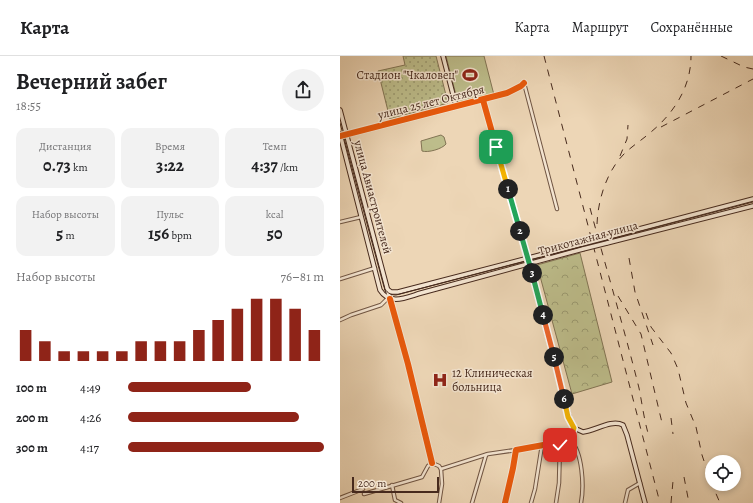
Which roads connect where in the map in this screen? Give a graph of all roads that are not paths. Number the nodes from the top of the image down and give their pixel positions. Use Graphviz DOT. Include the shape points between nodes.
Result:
graph roads {
  1 [pos="443,56"];
  2 [pos="483,100"];
  3 [pos="456,106"];
  4 [pos="340,110"];
  5 [pos="340,135"];
  6 [pos="346,135"];
  7 [pos="753,199"];
  8 [pos="753,206"];
  9 [pos="557,209"];
  10 [pos="362,217"];
  11 [pos="340,222"];
  12 [pos="528,258"];
  13 [pos="529,264"];
  14 [pos="375,268"];
  15 [pos="464,275"];
  16 [pos="340,278"];
  17 [pos="466,281"];
  18 [pos="379,285"];
  19 [pos="386,286"];
  20 [pos="389,299"];
  21 [pos="340,320"];
  22 [pos="574,428"];
  23 [pos="570,440"];
  24 [pos="560,444"];
  25 [pos="542,445"];
  26 [pos="516,450"];
  27 [pos="486,455"];
  28 [pos="432,463"];
  29 [pos="441,469"];
  30 [pos="640,482"];
  31 [pos="392,485"];
  32 [pos="363,488"];
  33 [pos="364,494"];
  34 [pos="340,498"];
  35 [pos="394,502"];
  36 [pos="582,502"];
  37 [pos="401,503"];
  38 [pos="439,503"];
  39 [pos="472,503"];
  40 [pos="505,503"];
  41 [pos="531,503"];
  42 [pos="556,503"];
  43 [pos="625,503"];
  44 [pos="645,503"];
  1 -- 3 [label="main road"];
  2 -- 3 [label="main road, улица 25 лет Октября"];
  2 -- 9 [label="street, улица 25 лет Октября" via="507,93 524,83"];
  2 -- 12 [label="main road"];
  3 -- 6 [label="street, улица 25 лет Октября"];
  4 -- 6 [label="main road, улица Авиастроителей"];
  5 -- 6 [label="street, улица 25 лет Октября"];
  5 -- 10 [label="main road, улица Авиастроителей"];
  6 -- 19 [label="main road, улица Авиастроителей"];
  7 -- 12 [label="main road, Трикотажная улица, bridge"];
  8 -- 13 [label="main road, Трикотажная улица, bridge"];
  10 -- 11 [label="street"];
  10 -- 14 [label="main road, улица Авиастроителей"];
  12 -- 13 [label="main road"];
  12 -- 15 [label="main road, Трикотажная улица"];
  13 -- 17 [label="main road, Трикотажная улица"];
  13 -- 22 [label="main road" via="568,417"];
  14 -- 16 [label="street"];
  14 -- 18 [label="main road, улица Авиастроителей"];
  15 -- 17 [label="main road" via="463,279"];
  15 -- 19 [label="main road, Трикотажная улица" via="398,292 391,292"];
  17 -- 20 [label="main road, Трикотажная улица"];
  18 -- 19 [label="main road, Трикотажная улица" via="383,288"];
  18 -- 20 [label="main road, улица Авиастроителей"];
  19 -- 20 [label="main road, улица Авиастроителей"];
  20 -- 21 [label="street, Трикотажная улица" via="382,305"];
  20 -- 28 [label="street"];
  22 -- 23 [label="street"];
  22 -- 30 [label="main road" via="588,432 612,424 623,425"];
  23 -- 24 [label="street"];
  23 -- 36 [label="street" via="581,468"];
  24 -- 25 [label="street"];
  24 -- 42 [label="street"];
  25 -- 26 [label="street"];
  25 -- 41 [label="street"];
  26 -- 27 [label="street"];
  26 -- 40 [label="street"];
  27 -- 29 [label="street"];
  27 -- 39 [label="street"];
  28 -- 29 [label="street"];
  28 -- 31 [label="street" via="422,477"];
  29 -- 38 [label="street"];
  30 -- 43 [label="street" via="628,490"];
  30 -- 44 [label="main road"];
  31 -- 33 [label="street"];
  31 -- 35 [label="street"];
  32 -- 34 [label="street"];
  35 -- 37 [label="street"];
}
